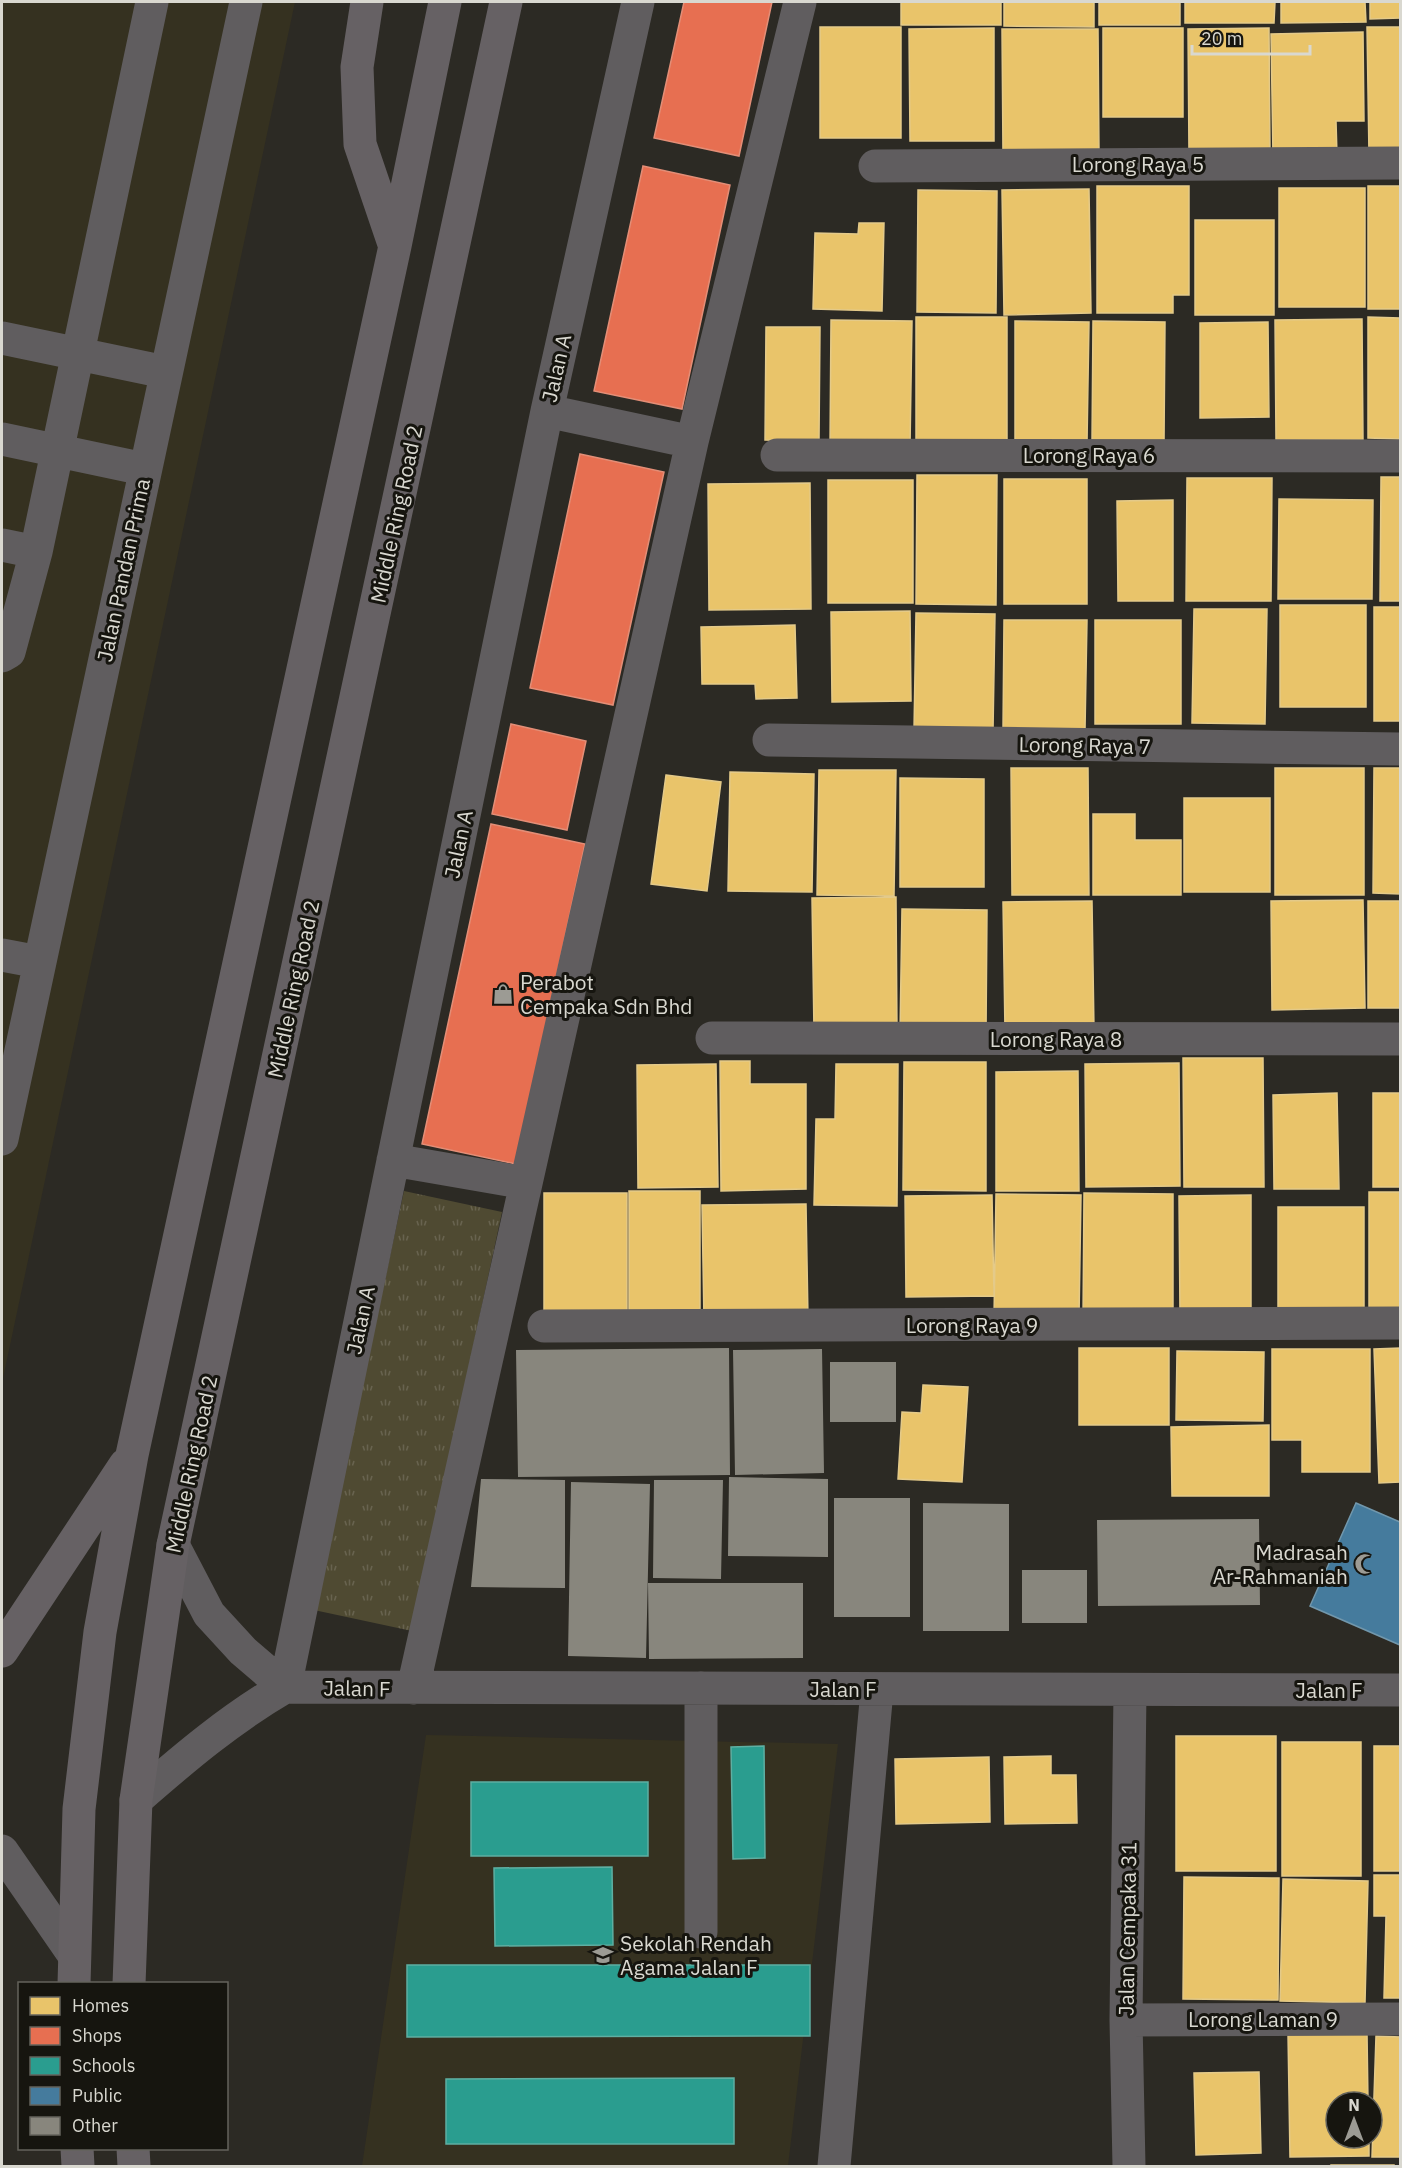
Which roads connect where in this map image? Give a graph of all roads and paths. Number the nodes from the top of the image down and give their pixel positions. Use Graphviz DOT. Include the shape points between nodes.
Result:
graph roads {
  1 [pos="152,2"];
  2 [pos="246,2"];
  3 [pos="367,2"];
  4 [pos="445,2"];
  5 [pos="506,2"];
  6 [pos="638,2"];
  7 [pos="800,2"];
  8 [pos="1401,163"];
  9 [pos="874,166"];
  10 [pos="395,246"];
  11 [pos="2,338"];
  12 [pos="79,354"];
  13 [pos="165,372"];
  14 [pos="547,411"];
  15 [pos="2,439"];
  16 [pos="692,442"];
  17 [pos="58,451"];
  18 [pos="777,455"];
  19 [pos="1401,456"];
  20 [pos="144,469"];
  21 [pos="2,545"];
  22 [pos="36,552"];
  23 [pos="2,656"];
  24 [pos="769,740"];
  25 [pos="1401,749"];
  26 [pos="2,955"];
  27 [pos="39,962"];
  28 [pos="712,1038"];
  29 [pos="1401,1039"];
  30 [pos="2,1139"];
  31 [pos="393,1160"];
  32 [pos="526,1183"];
  33 [pos="1401,1323"];
  34 [pos="544,1326"];
  35 [pos="132,1455"];
  36 [pos="173,1545"];
  37 [pos="2,1652"];
  38 [pos="285,1687"];
  39 [pos="412,1688"];
  40 [pos="701,1688"];
  41 [pos="877,1690"];
  42 [pos="1401,1690"];
  43 [pos="1130,1691"];
  44 [pos="136,1800"];
  45 [pos="2,1851"];
  46 [pos="701,1932"];
  47 [pos="74,1969"];
  48 [pos="129,1982"];
  49 [pos="1401,2019"];
  50 [pos="1126,2020"];
  51 [pos="77,2150"];
  52 [pos="133,2150"];
  53 [pos="78,2166"];
  54 [pos="134,2166"];
  55 [pos="834,2166"];
  56 [pos="1129,2166"];
  1 -- 12 [label="street"];
  2 -- 13 [label="street, Jalan Pandan Prima"];
  3 -- 10 [label="highway" via="357,68 360,144"];
  4 -- 10 [label="highway"];
  5 -- 36 [label="highway, Middle Ring Road 2"];
  6 -- 14 [label="street, Jalan A"];
  7 -- 16 [label="street"];
  8 -- 9 [label="street, Lorong Raya 5"];
  10 -- 35 [label="highway"];
  11 -- 12 [label="street"];
  12 -- 13 [label="street"];
  12 -- 17 [label="street"];
  13 -- 20 [label="street, Jalan Pandan Prima"];
  14 -- 16 [label="street"];
  14 -- 31 [label="street, Jalan A"];
  15 -- 17 [label="street"];
  16 -- 32 [label="street"];
  17 -- 20 [label="street"];
  17 -- 22 [label="street"];
  18 -- 19 [label="street, Lorong Raya 6"];
  20 -- 27 [label="street, Jalan Pandan Prima"];
  21 -- 22 [label="street"];
  22 -- 23 [label="street" via="9,652"];
  24 -- 25 [label="street, Lorong Raya 7"];
  26 -- 27 [label="street"];
  27 -- 30 [label="street, Jalan Pandan Prima"];
  28 -- 29 [label="street, Lorong Raya 8"];
  31 -- 32 [label="street"];
  31 -- 38 [label="street, Jalan A"];
  32 -- 39 [label="street"];
  33 -- 34 [label="street, Lorong Raya 9"];
  35 -- 37 [label="highway"];
  35 -- 47 [label="highway" via="100,1632 80,1797"];
  36 -- 38 [label="street" via="209,1614 243,1651"];
  36 -- 44 [label="highway, Middle Ring Road 2"];
  38 -- 39 [label="street, Jalan F"];
  38 -- 44 [label="street" via="199,1744"];
  39 -- 40 [label="street, Jalan F"];
  40 -- 41 [label="street, Jalan F"];
  40 -- 46 [label="street"];
  41 -- 43 [label="street, Jalan F"];
  41 -- 55 [label="street"];
  42 -- 43 [label="street, Jalan F"];
  43 -- 50 [label="street, Jalan Cempaka 31"];
  44 -- 48 [label="highway, Middle Ring Road 2"];
  45 -- 47 [label="street"];
  49 -- 50 [label="street, Lorong Laman 9"];
  50 -- 56 [label="street, Jalan Cempaka 31"];
  51 -- 53 [label="highway"];
  52 -- 54 [label="highway"];
}
